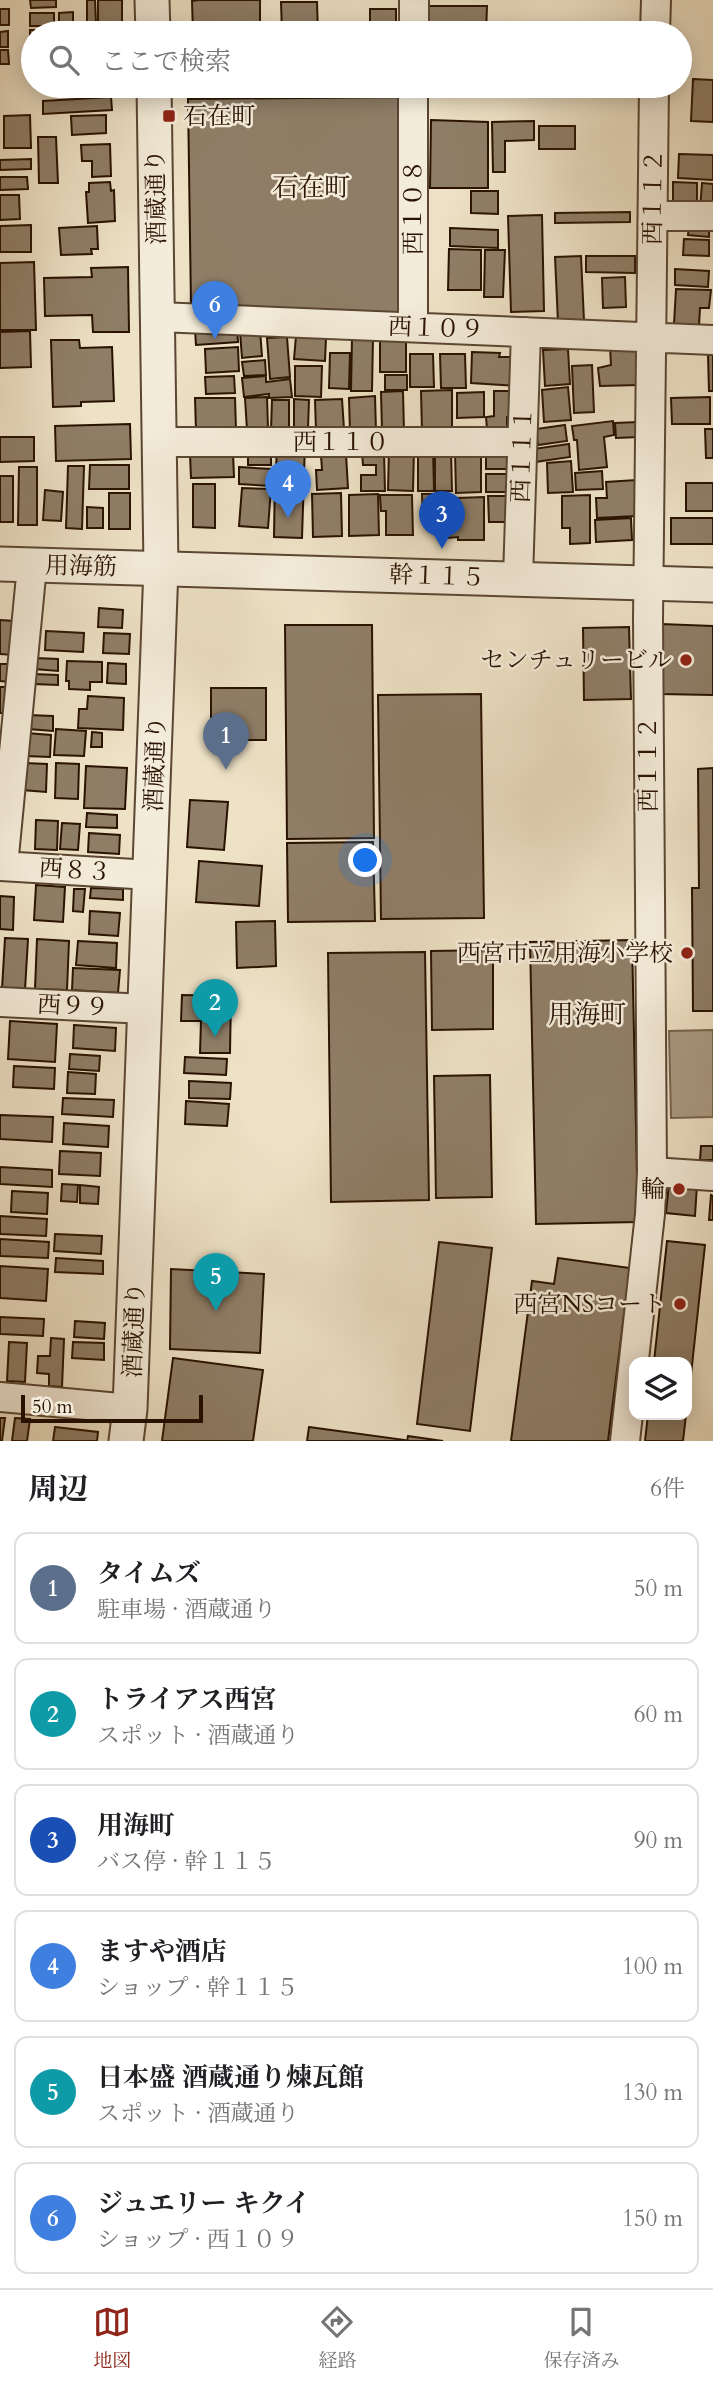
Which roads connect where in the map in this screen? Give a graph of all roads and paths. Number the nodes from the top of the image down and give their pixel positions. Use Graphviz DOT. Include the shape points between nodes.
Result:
graph roads {
  1 [pos="152,0"];
  2 [pos="414,0"];
  3 [pos="656,0"];
  4 [pos="153,21"];
  5 [pos="414,21"];
  6 [pos="655,21"];
  7 [pos="154,98"];
  8 [pos="413,98"];
  9 [pos="654,98"];
  10 [pos="653,216"];
  11 [pos="713,216"];
  12 [pos="158,317"];
  13 [pos="413,327"];
  14 [pos="526,332"];
  15 [pos="651,336"];
  16 [pos="713,340"];
  17 [pos="160,442"];
  18 [pos="522,442"];
  19 [pos="16,565"];
  20 [pos="161,567"];
  21 [pos="518,578"];
  22 [pos="649,583"];
  23 [pos="713,585"];
  24 [pos="7,725"];
  25 [pos="2,866"];
  26 [pos="151,875"];
  27 [pos="0,1002"];
  28 [pos="146,1009"];
  29 [pos="652,1172"];
  30 [pos="713,1176"];
  31 [pos="0,1397"];
  32 [pos="128,1425"];
  33 [pos="625,1441"];
  1 -- 4 [label="street"];
  2 -- 5 [label="street"];
  3 -- 6 [label="street"];
  7 -- 12 [label="street, 酒蔵通り"];
  8 -- 13 [label="street, 西１０８"];
  9 -- 10 [label="street, 西１１２"];
  10 -- 11 [label="street"];
  10 -- 15 [label="street, 西１１２"];
  12 -- 13 [label="street, 西１０９"];
  12 -- 17 [label="street, 酒蔵通り"];
  13 -- 14 [label="street, 西１０９"];
  14 -- 15 [label="street, 西１０９"];
  14 -- 18 [label="street, 西１１１"];
  15 -- 16 [label="street, 西１０９"];
  15 -- 22 [label="street, 西１１２"];
  17 -- 18 [label="street, 西１１０"];
  17 -- 20 [label="street, 酒蔵通り"];
  18 -- 21 [label="street, 西１１１"];
  19 -- 20 [label="street, 用海筋"];
  19 -- 24 [label="street"];
  20 -- 21 [label="street, 幹１１５"];
  20 -- 26 [label="street, 酒蔵通り"];
  21 -- 22 [label="street, 幹１１５"];
  22 -- 23 [label="street, 幹１１５"];
  22 -- 29 [label="street, 西１１２"];
  24 -- 25 [label="street"];
  25 -- 26 [label="street, 西８３"];
  26 -- 28 [label="street, 酒蔵通り"];
  27 -- 28 [label="street, 西９９"];
  28 -- 32 [label="street, 酒蔵通り"];
  29 -- 30 [label="street"];
  29 -- 33 [label="street, 西１１２"];
  31 -- 32 [label="street"];
}
